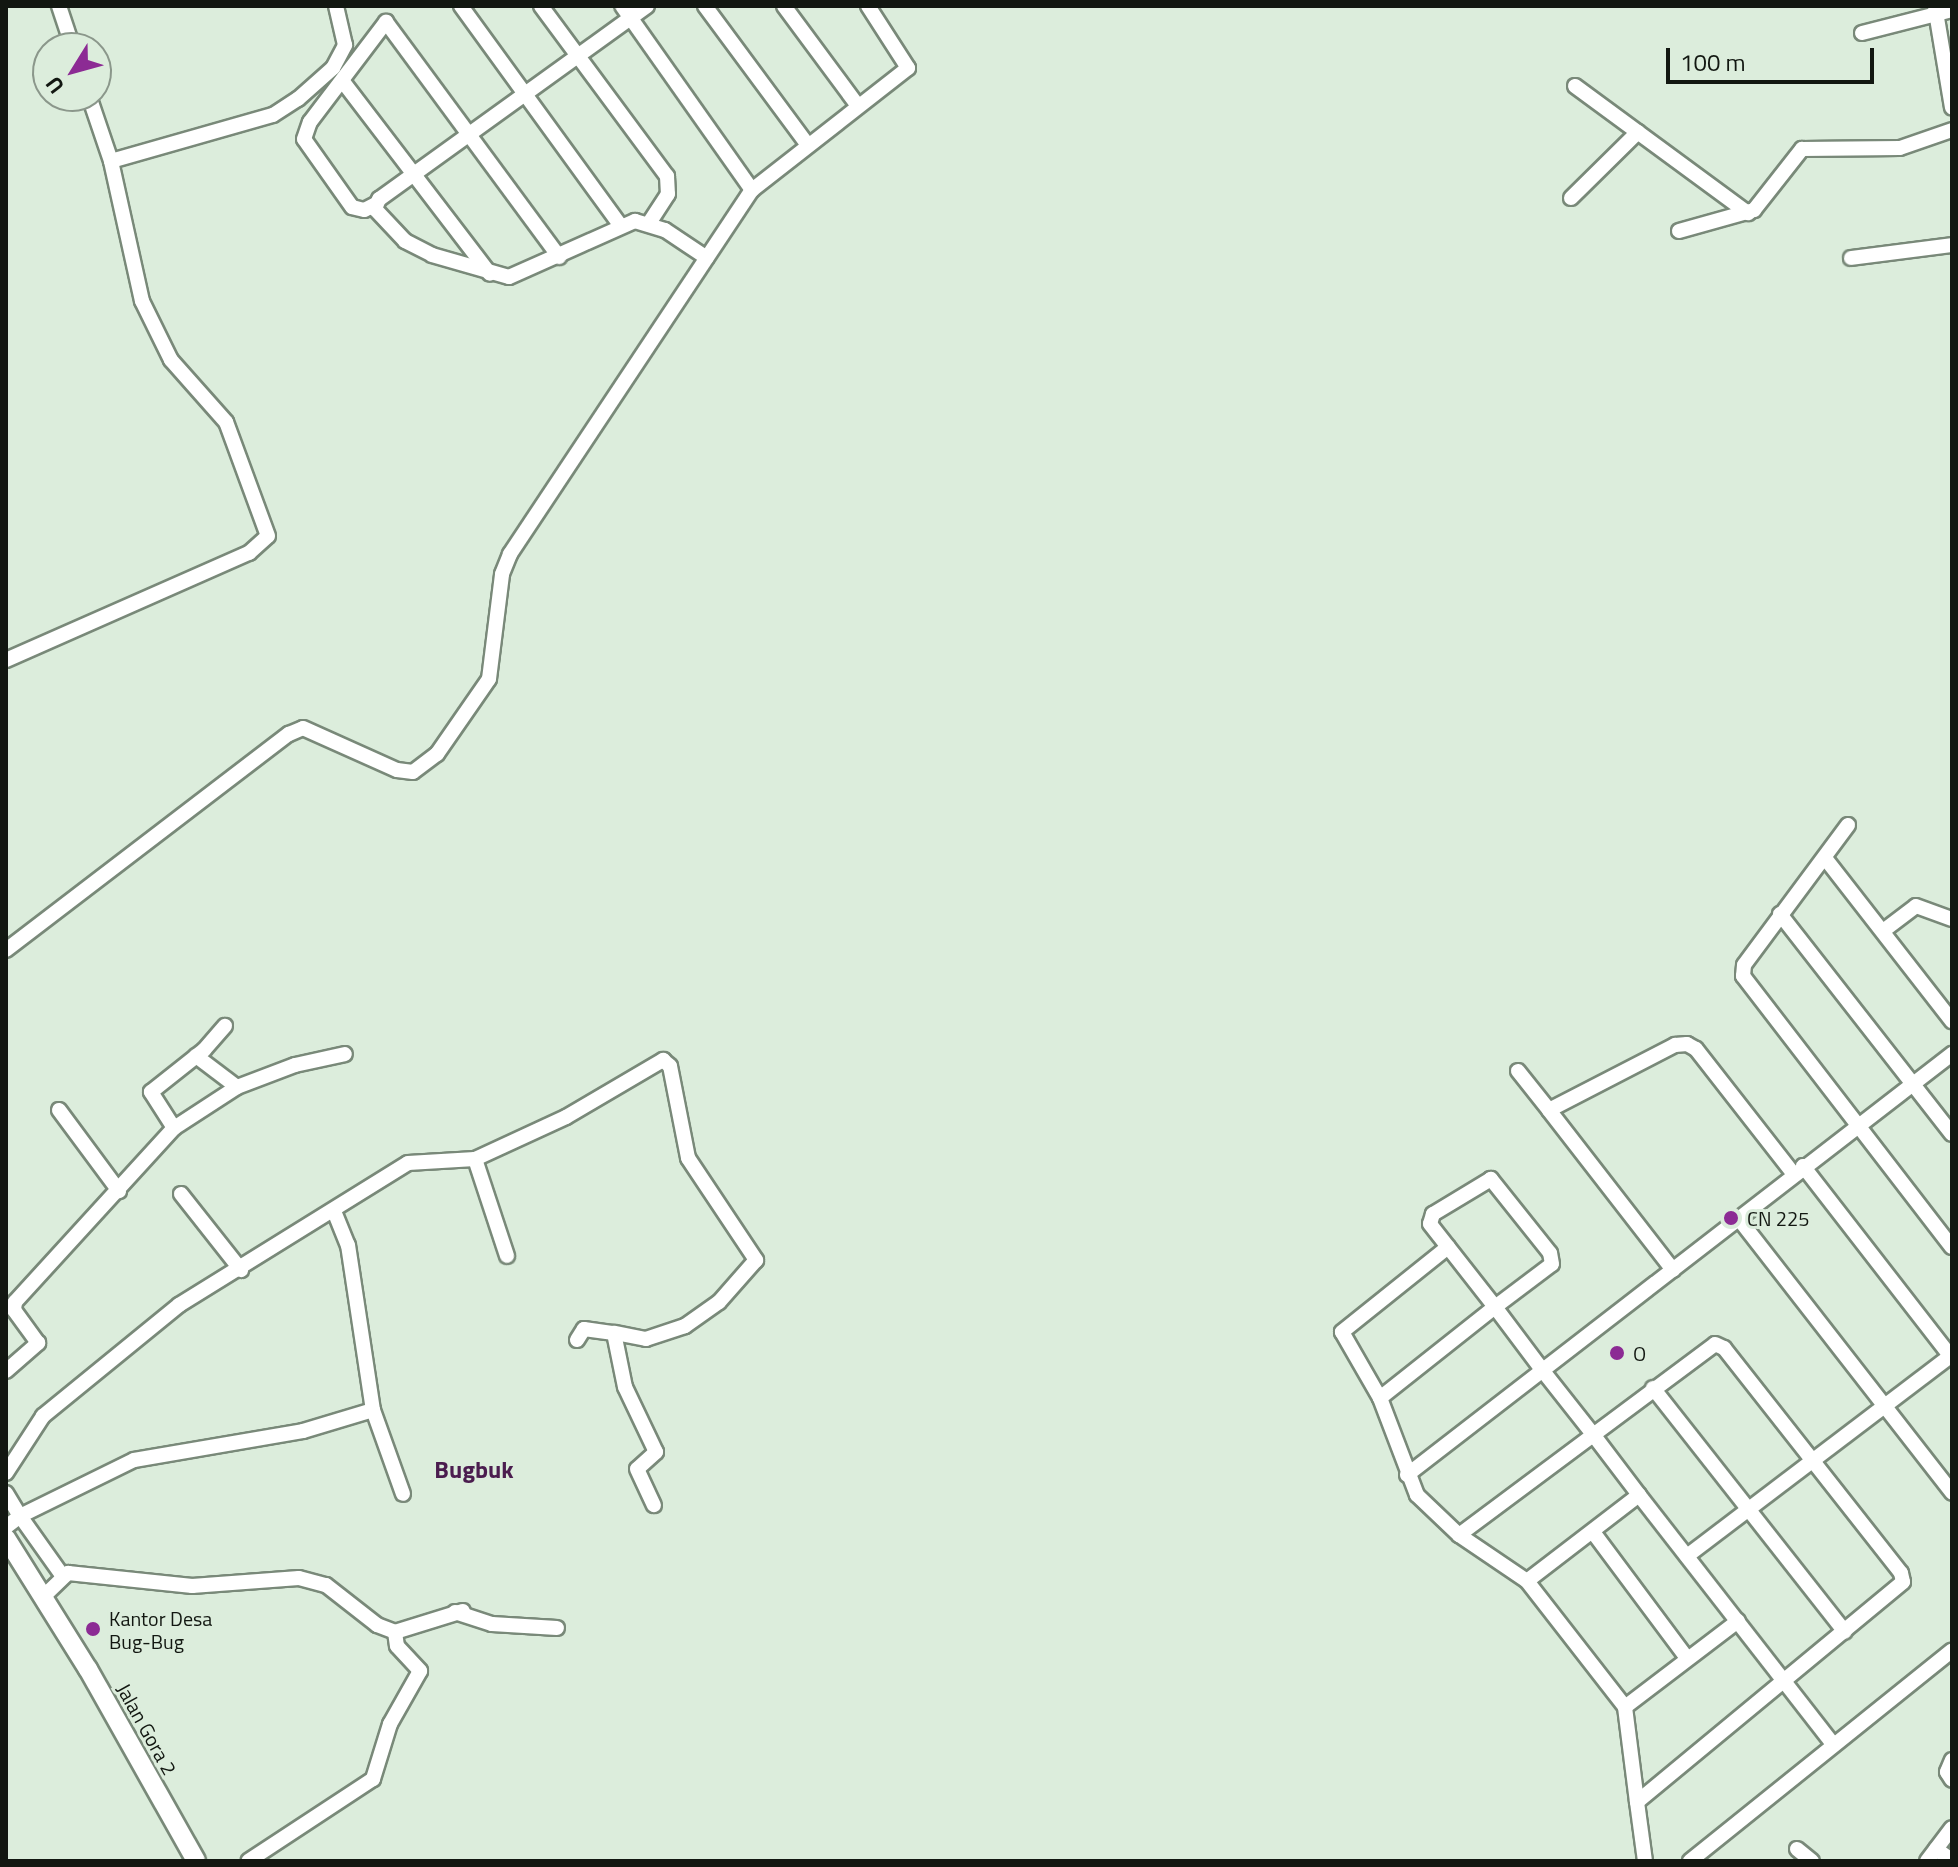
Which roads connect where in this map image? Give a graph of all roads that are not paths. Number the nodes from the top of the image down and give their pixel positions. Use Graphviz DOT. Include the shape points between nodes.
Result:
graph roads {
  1 [pos="59,6"];
  2 [pos="336,6"];
  3 [pos="461,6"];
  4 [pos="541,6"];
  5 [pos="647,6"];
  6 [pos="705,6"];
  7 [pos="784,6"];
  8 [pos="868,6"];
  9 [pos="1952,10"];
  10 [pos="1936,11"];
  11 [pos="627,12"];
  12 [pos="68,32"];
  13 [pos="1862,33"];
  14 [pos="578,58"];
  15 [pos="344,83"];
  16 [pos="1575,86"];
  17 [pos="527,95"];
  18 [pos="858,106"];
  19 [pos="1952,108"];
  20 [pos="94,112"];
  21 [pos="1952,130"];
  22 [pos="1638,132"];
  23 [pos="470,136"];
  24 [pos="808,145"];
  25 [pos="111,161"];
  26 [pos="413,175"];
  27 [pos="752,190"];
  28 [pos="1571,198"];
  29 [pos="376,204"];
  30 [pos="1748,213"];
  31 [pos="650,222"];
  32 [pos="620,225"];
  33 [pos="1679,231"];
  34 [pos="1952,245"];
  35 [pos="559,257"];
  36 [pos="707,258"];
  37 [pos="1851,258"];
  38 [pos="490,274"];
  39 [pos="6,660"];
  40 [pos="1848,825"];
  41 [pos="1825,858"];
  42 [pos="1780,914"];
  43 [pos="1952,919"];
  44 [pos="1883,931"];
  45 [pos="6,950"];
  46 [pos="1952,1021"];
  47 [pos="225,1026"];
  48 [pos="345,1054"];
  49 [pos="1952,1054"];
  50 [pos="196,1056"];
  51 [pos="1518,1071"];
  52 [pos="1913,1084"];
  53 [pos="237,1087"];
  54 [pos="59,1110"];
  55 [pos="1549,1110"];
  56 [pos="1858,1125"];
  57 [pos="174,1128"];
  58 [pos="1952,1134"];
  59 [pos="475,1159"];
  60 [pos="1798,1170"];
  61 [pos="119,1191"];
  62 [pos="181,1194"];
  63 [pos="334,1211"];
  64 [pos="1739,1219"];
  65 [pos="1448,1247"];
  66 [pos="1952,1247"];
  67 [pos="507,1256"];
  68 [pos="241,1270"];
  69 [pos="1673,1270"];
  70 [pos="1495,1307"];
  71 [pos="614,1333"];
  72 [pos="577,1340"];
  73 [pos="1952,1356"];
  74 [pos="6,1371"];
  75 [pos="1543,1371"];
  76 [pos="1653,1388"];
  77 [pos="1380,1398"];
  78 [pos="1885,1406"];
  79 [pos="373,1410"];
  80 [pos="1592,1433"];
  81 [pos="1812,1461"];
  82 [pos="6,1473"];
  83 [pos="1407,1475"];
  84 [pos="6,1493"];
  85 [pos="1952,1493"];
  86 [pos="403,1494"];
  87 [pos="1639,1495"];
  88 [pos="654,1505"];
  89 [pos="1748,1509"];
  90 [pos="20,1516"];
  91 [pos="6,1527"];
  92 [pos="1593,1532"];
  93 [pos="1459,1535"];
  94 [pos="6,1538"];
  95 [pos="1687,1556"];
  96 [pos="62,1575"];
  97 [pos="1527,1581"];
  98 [pos="43,1597"];
  99 [pos="475,1610"];
  100 [pos="455,1612"];
  101 [pos="1738,1621"];
  102 [pos="557,1628"];
  103 [pos="395,1632"];
  104 [pos="1845,1632"];
  105 [pos="1952,1650"];
  106 [pos="1687,1658"];
  107 [pos="1784,1681"];
  108 [pos="1625,1707"];
  109 [pos="1832,1743"];
  110 [pos="1952,1760"];
  111 [pos="1952,1780"];
  112 [pos="1637,1802"];
  113 [pos="1952,1828"];
  114 [pos="1797,1849"];
  115 [pos="1932,1855"];
  116 [pos="1952,1860"];
  117 [pos="196,1861"];
  118 [pos="248,1861"];
  119 [pos="1645,1861"];
  120 [pos="1690,1861"];
  121 [pos="1812,1861"];
  1 -- 12 [label="street"];
  2 -- 25 [label="street" via="345,45 333,68 298,99 273,115"];
  3 -- 17 [label="street"];
  4 -- 14 [label="street"];
  5 -- 11 [label="street"];
  6 -- 24 [label="street"];
  7 -- 18 [label="street"];
  8 -- 18 [label="street" via="908,68"];
  9 -- 10 [label="street"];
  10 -- 13 [label="street"];
  10 -- 19 [label="street"];
  11 -- 14 [label="street"];
  11 -- 27 [label="street"];
  14 -- 17 [label="street"];
  14 -- 31 [label="street" via="667,176 668,194"];
  15 -- 23 [label="street" via="386,22"];
  15 -- 26 [label="street"];
  15 -- 29 [label="street" via="310,122 304,139 352,207 364,210"];
  16 -- 22 [label="street"];
  17 -- 23 [label="street"];
  17 -- 32 [label="street"];
  18 -- 24 [label="street"];
  20 -- 25 [label="street"];
  21 -- 30 [label="street" via="1900,148 1802,149 1766,199"];
  22 -- 28 [label="street"];
  22 -- 30 [label="street"];
  23 -- 26 [label="street"];
  23 -- 35 [label="street"];
  24 -- 27 [label="street"];
  25 -- 39 [label="street" via="142,301 171,360 226,422 268,536 249,553"];
  26 -- 29 [label="street"];
  26 -- 38 [label="street"];
  27 -- 36 [label="street"];
  29 -- 38 [label="street" via="377,214 405,241"];
  30 -- 33 [label="street"];
  31 -- 32 [label="street"];
  31 -- 36 [label="street"];
  32 -- 35 [label="street"];
  34 -- 37 [label="street"];
  35 -- 38 [label="street" via="509,277"];
  36 -- 45 [label="street" via="510,554 502,574 489,679 425,767 397,770 303,728"];
  40 -- 41 [label="street"];
  41 -- 42 [label="street"];
  41 -- 44 [label="street"];
  42 -- 52 [label="street"];
  42 -- 56 [label="street" via="1744,965 1743,976"];
  43 -- 44 [label="street" via="1916,906"];
  44 -- 46 [label="street"];
  47 -- 50 [label="street"];
  48 -- 53 [label="street" via="295,1065"];
  49 -- 52 [label="street"];
  50 -- 53 [label="street"];
  50 -- 57 [label="street" via="150,1093"];
  51 -- 55 [label="street"];
  52 -- 56 [label="street"];
  52 -- 58 [label="street"];
  53 -- 57 [label="street"];
  54 -- 61 [label="street"];
  55 -- 60 [label="street" via="1675,1045 1687,1044"];
  55 -- 69 [label="street"];
  56 -- 60 [label="street"];
  56 -- 66 [label="street"];
  57 -- 61 [label="street"];
  59 -- 63 [label="street" via="408,1163"];
  59 -- 67 [label="street"];
  59 -- 71 [label="street" via="566,1117 658,1061 667,1062 688,1158 756,1264 719,1302 685,1326 646,1339"];
  60 -- 64 [label="street"];
  60 -- 73 [label="street"];
  61 -- 74 [label="street" via="15,1302 14,1310 38,1343"];
  62 -- 68 [label="street"];
  63 -- 68 [label="street"];
  63 -- 79 [label="street" via="348,1245"];
  64 -- 69 [label="street"];
  64 -- 78 [label="street"];
  65 -- 70 [label="street"];
  65 -- 70 [label="street" via="1430,1224 1433,1214 1491,1179 1553,1260"];
  65 -- 77 [label="street" via="1342,1332"];
  68 -- 82 [label="street" via="179,1305 43,1416"];
  69 -- 75 [label="street"];
  70 -- 75 [label="street"];
  70 -- 77 [label="street"];
  71 -- 72 [label="street" via="584,1329"];
  71 -- 88 [label="street" via="625,1387 656,1452 637,1469"];
  73 -- 78 [label="street"];
  75 -- 80 [label="street"];
  75 -- 83 [label="street"];
  76 -- 80 [label="street"];
  76 -- 81 [label="street" via="1709,1345 1719,1345"];
  76 -- 89 [label="street"];
  77 -- 83 [label="street"];
  78 -- 81 [label="street"];
  78 -- 85 [label="street"];
  79 -- 86 [label="street"];
  79 -- 90 [label="street" via="303,1431 149,1455 75,1485"];
  80 -- 87 [label="street"];
  80 -- 93 [label="street"];
  81 -- 89 [label="street"];
  81 -- 104 [label="street" via="1903,1582"];
  83 -- 93 [label="street" via="1431,1514"];
  84 -- 90 [label="street"];
  87 -- 92 [label="street"];
  87 -- 95 [label="street"];
  89 -- 95 [label="street"];
  89 -- 104 [label="street"];
  90 -- 91 [label="street"];
  90 -- 96 [label="street"];
  92 -- 97 [label="street"];
  92 -- 106 [label="street"];
  93 -- 97 [label="street"];
  94 -- 98 [label="street, Jalan Gora 2"];
  95 -- 101 [label="street"];
  96 -- 98 [label="street"];
  96 -- 103 [label="street" via="192,1586 299,1578 326,1585 377,1625"];
  97 -- 108 [label="street"];
  98 -- 117 [label="street, Jalan Gora 2"];
  99 -- 100 [label="street"];
  100 -- 102 [label="street" via="492,1624"];
  100 -- 103 [label="street"];
  101 -- 106 [label="street"];
  101 -- 107 [label="street"];
  103 -- 118 [label="street" via="397,1646 421,1667 390,1724 370,1784"];
  104 -- 107 [label="street"];
  105 -- 109 [label="street"];
  106 -- 108 [label="street"];
  107 -- 109 [label="street"];
  107 -- 112 [label="street"];
  108 -- 112 [label="street"];
  109 -- 120 [label="street"];
  110 -- 111 [label="street" via="1947,1772"];
  112 -- 119 [label="street"];
  113 -- 115 [label="street"];
  114 -- 121 [label="street"];
  115 -- 116 [label="street"];
}
